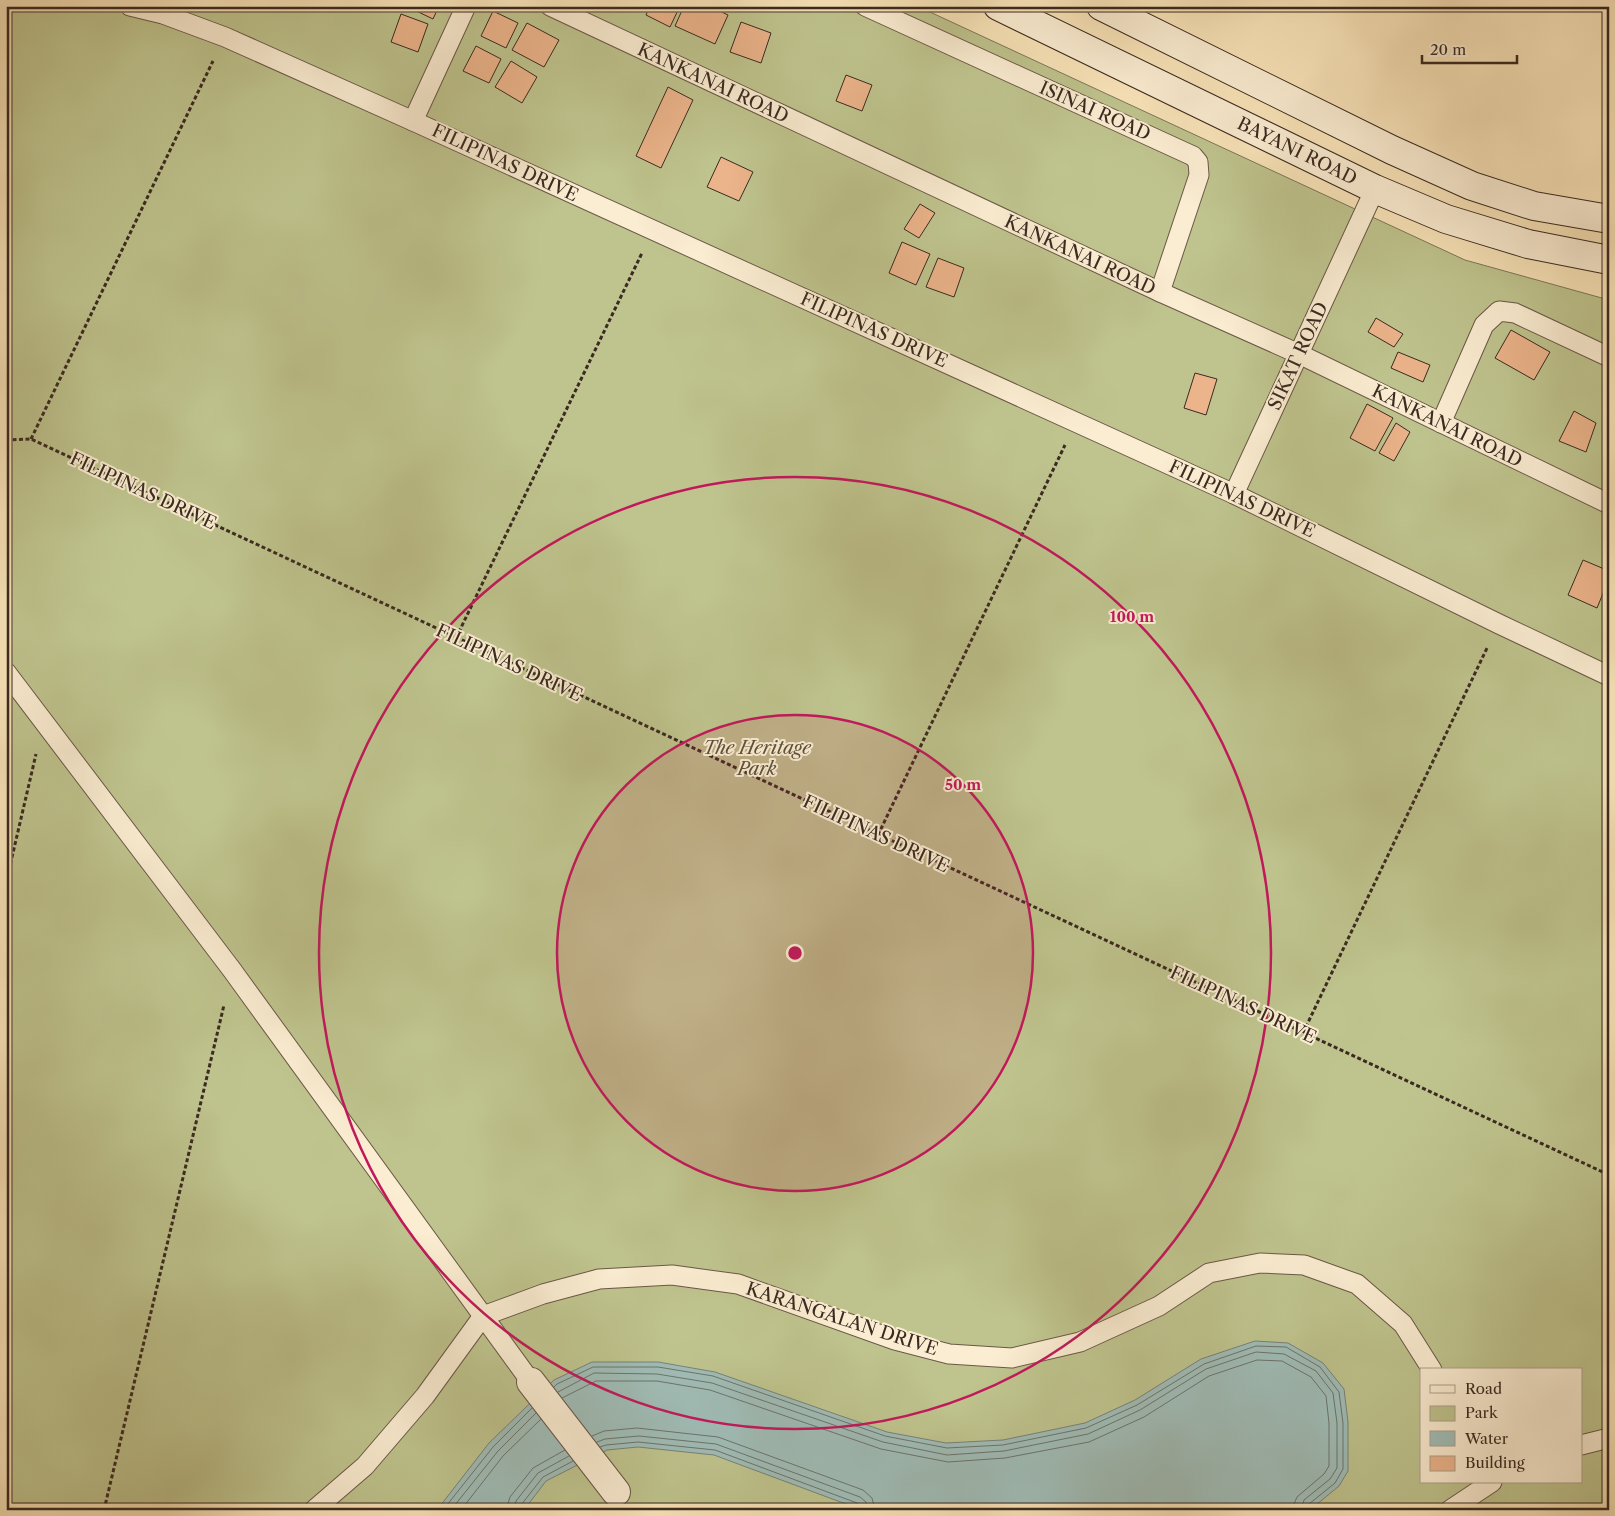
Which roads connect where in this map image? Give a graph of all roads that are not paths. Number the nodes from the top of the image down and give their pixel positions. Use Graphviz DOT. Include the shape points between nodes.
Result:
graph roads {
  1 [pos="130,6"];
  2 [pos="466,6"];
  3 [pos="550,6"];
  4 [pos="865,6"];
  5 [pos="998,6"];
  6 [pos="1101,6"];
  7 [pos="413,121"];
  8 [pos="1392,150"];
  9 [pos="1375,189"];
  10 [pos="1609,219"];
  11 [pos="1609,260"];
  12 [pos="1160,292"];
  13 [pos="1299,354"];
  14 [pos="1609,357"];
  15 [pos="1441,423"];
  16 [pos="1234,494"];
  17 [pos="1609,504"];
  18 [pos="6,672"];
  19 [pos="1609,676"];
  20 [pos="483,1316"];
  21 [pos="1431,1368"];
  22 [pos="531,1382"];
  23 [pos="1609,1438"];
  24 [pos="1582,1445"];
  25 [pos="1489,1484"];
  26 [pos="616,1492"];
  27 [pos="314,1510"];
  28 [pos="1450,1510"];
  1 -- 7 [label="lane, FILIPINAS DRIVE" via="163,14 225,37"];
  2 -- 7 [label="lane"];
  3 -- 12 [label="lane, KANKANAI ROAD"];
  4 -- 12 [label="lane, ISINAI ROAD" via="1193,156 1198,162 1199,175"];
  5 -- 9 [label="main road, BAYANI ROAD"];
  6 -- 8 [label="main road"];
  7 -- 16 [label="lane, FILIPINAS DRIVE"];
  8 -- 9 [label="main road"];
  8 -- 10 [label="main road" via="1472,186 1534,206"];
  9 -- 11 [label="main road, BAYANI ROAD" via="1446,220 1528,244"];
  9 -- 13 [label="lane, SIKAT ROAD"];
  12 -- 13 [label="lane, KANKANAI ROAD"];
  13 -- 15 [label="lane, KANKANAI ROAD"];
  13 -- 16 [label="lane, SIKAT ROAD"];
  14 -- 15 [label="lane" via="1514,313 1499,311 1484,325"];
  15 -- 17 [label="lane, KANKANAI ROAD"];
  16 -- 19 [label="lane, FILIPINAS DRIVE"];
  18 -- 20 [label="lane" via="232,970"];
  20 -- 21 [label="lane, KARANGALAN DRIVE" via="543,1294 599,1280 672,1275 738,1284 896,1340 949,1354 1012,1358 1080,1342 1159,1306 1209,1273 1260,1263 1304,1265 1356,1284 1403,1324"];
  20 -- 22 [label="lane"];
  20 -- 27 [label="lane" via="425,1396 371,1459"];
  22 -- 26 [label="main road"];
  23 -- 24 [label="lane"];
  25 -- 28 [label="lane"];
}
